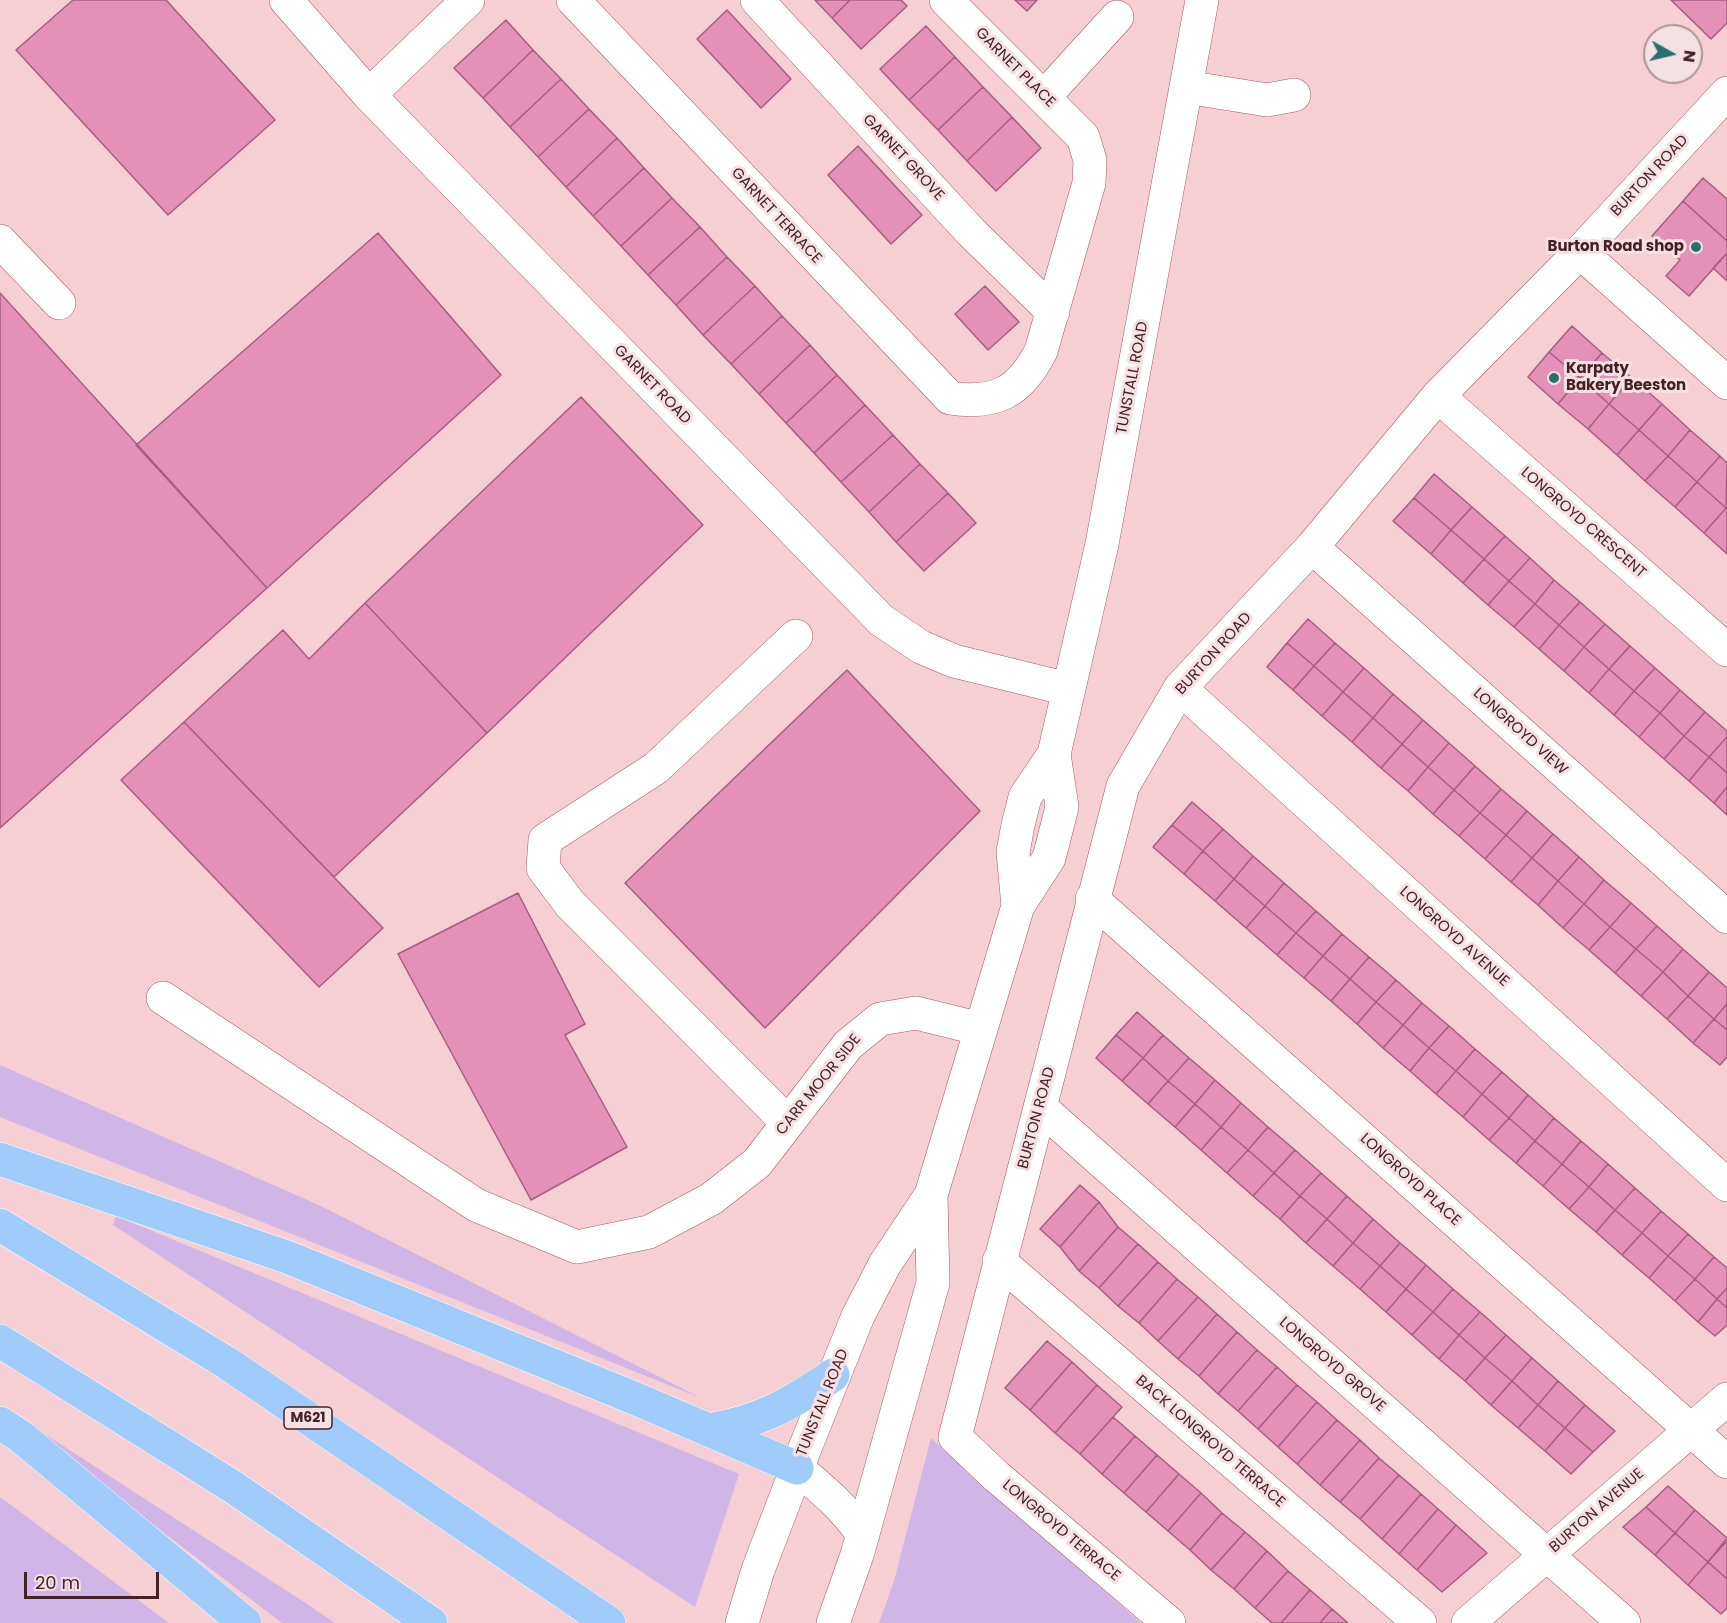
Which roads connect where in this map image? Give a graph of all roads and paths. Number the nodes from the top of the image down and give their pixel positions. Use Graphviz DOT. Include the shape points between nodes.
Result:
graph roads {
  1 [pos="286,0"];
  2 [pos="468,0"];
  3 [pos="573,0"];
  4 [pos="757,0"];
  5 [pos="946,0"];
  6 [pos="1202,0"];
  7 [pos="1118,17"];
  8 [pos="1186,87"];
  9 [pos="369,95"];
  10 [pos="1294,95"];
  11 [pos="1044,96"];
  12 [pos="1722,107"];
  13 [pos="0,241"];
  14 [pos="1580,252"];
  15 [pos="59,303"];
  16 [pos="1053,312"];
  17 [pos="1727,383"];
  18 [pos="1438,396"];
  19 [pos="1312,547"];
  20 [pos="796,636"];
  21 [pos="1727,650"];
  22 [pos="1180,688"];
  23 [pos="1068,689"];
  24 [pos="1092,899"];
  25 [pos="1727,917"];
  26 [pos="163,998"];
  27 [pos="981,1029"];
  28 [pos="1040,1107"];
  29 [pos="788,1123"];
  30 [pos="0,1159"];
  31 [pos="1727,1185"];
  32 [pos="931,1195"];
  33 [pos="0,1225"];
  34 [pos="999,1260"];
  35 [pos="0,1341"];
  36 [pos="833,1375"];
  37 [pos="1727,1399"];
  38 [pos="0,1423"];
  39 [pos="710,1430"];
  40 [pos="1691,1430"];
  41 [pos="955,1437"];
  42 [pos="1727,1462"];
  43 [pos="796,1468"];
  44 [pos="863,1535"];
  45 [pos="1547,1554"];
  46 [pos="837,1613"];
  47 [pos="245,1623"];
  48 [pos="431,1623"];
  49 [pos="609,1623"];
  50 [pos="742,1623"];
  51 [pos="1169,1623"];
  52 [pos="1420,1623"];
  53 [pos="1468,1623"];
  54 [pos="1624,1623"];
  1 -- 9 [label="street, GARNET ROAD"];
  2 -- 9 [label="street"];
  3 -- 16 [label="street, GARNET TERRACE" via="950,398 994,398 1015,387 1031,371"];
  4 -- 16 [label="street, GARNET GROVE" via="971,232"];
  5 -- 11 [label="street, GARNET PLACE"];
  6 -- 8 [label="street, TUNSTALL ROAD"];
  7 -- 11 [label="street"];
  8 -- 10 [label="street" via="1267,100"];
  8 -- 23 [label="street, TUNSTALL ROAD" via="1107,517"];
  9 -- 23 [label="street, GARNET ROAD" via="881,620 921,647 954,661"];
  11 -- 16 [label="street, GARNET PLACE" via="1083,137 1090,160 1089,183"];
  12 -- 14 [label="street, BURTON ROAD"];
  13 -- 15 [label="street"];
  14 -- 17 [label="street"];
  14 -- 18 [label="street, BURTON ROAD"];
  18 -- 19 [label="street, BURTON ROAD"];
  18 -- 21 [label="street, LONGROYD CRESCENT"];
  19 -- 22 [label="street, BURTON ROAD"];
  19 -- 25 [label="street, LONGROYD VIEW"];
  20 -- 29 [label="street" via="656,768 545,840 543,868 570,904"];
  22 -- 24 [label="street, BURTON ROAD" via="1123,786"];
  22 -- 31 [label="street, LONGROYD AVENUE"];
  23 -- 27 [label="street, TUNSTALL ROAD" via="1054,754 1062,807 1049,858 1018,906"];
  24 -- 28 [label="street, BURTON ROAD"];
  24 -- 40 [label="street, LONGROYD PLACE"];
  26 -- 29 [label="street, CARR MOOR SIDE" via="476,1205 577,1247 649,1232 711,1199 757,1163"];
  27 -- 29 [label="street, CARR MOOR SIDE" via="916,1012 880,1019 848,1045"];
  27 -- 32 [label="street, TUNSTALL ROAD"];
  28 -- 34 [label="street, BURTON ROAD"];
  28 -- 45 [label="street, LONGROYD GROVE"];
  30 -- 39 [label="highway" via="287,1257"];
  32 -- 36 [label="street, TUNSTALL ROAD" via="885,1264"];
  32 -- 44 [label="street, TUNSTALL ROAD" via="933,1283"];
  33 -- 49 [label="highway, M621" via="227,1363"];
  34 -- 41 [label="street, BURTON ROAD"];
  34 -- 52 [label="street, BACK LONGROYD TERRACE"];
  35 -- 48 [label="highway" via="233,1487"];
  36 -- 39 [label="highway" via="789,1406 749,1423"];
  36 -- 43 [label="street, TUNSTALL ROAD"];
  37 -- 40 [label="street, BURTON AVENUE"];
  38 -- 47 [label="highway"];
  39 -- 43 [label="highway"];
  40 -- 42 [label="street, LONGROYD PLACE"];
  40 -- 45 [label="street, BURTON AVENUE"];
  41 -- 51 [label="street, LONGROYD TERRACE"];
  43 -- 44 [label="street" via="832,1497"];
  43 -- 50 [label="street, TUNSTALL ROAD"];
  44 -- 46 [label="street, TUNSTALL ROAD"];
  45 -- 53 [label="street, BURTON AVENUE"];
  45 -- 54 [label="street, LONGROYD GROVE"];
}
